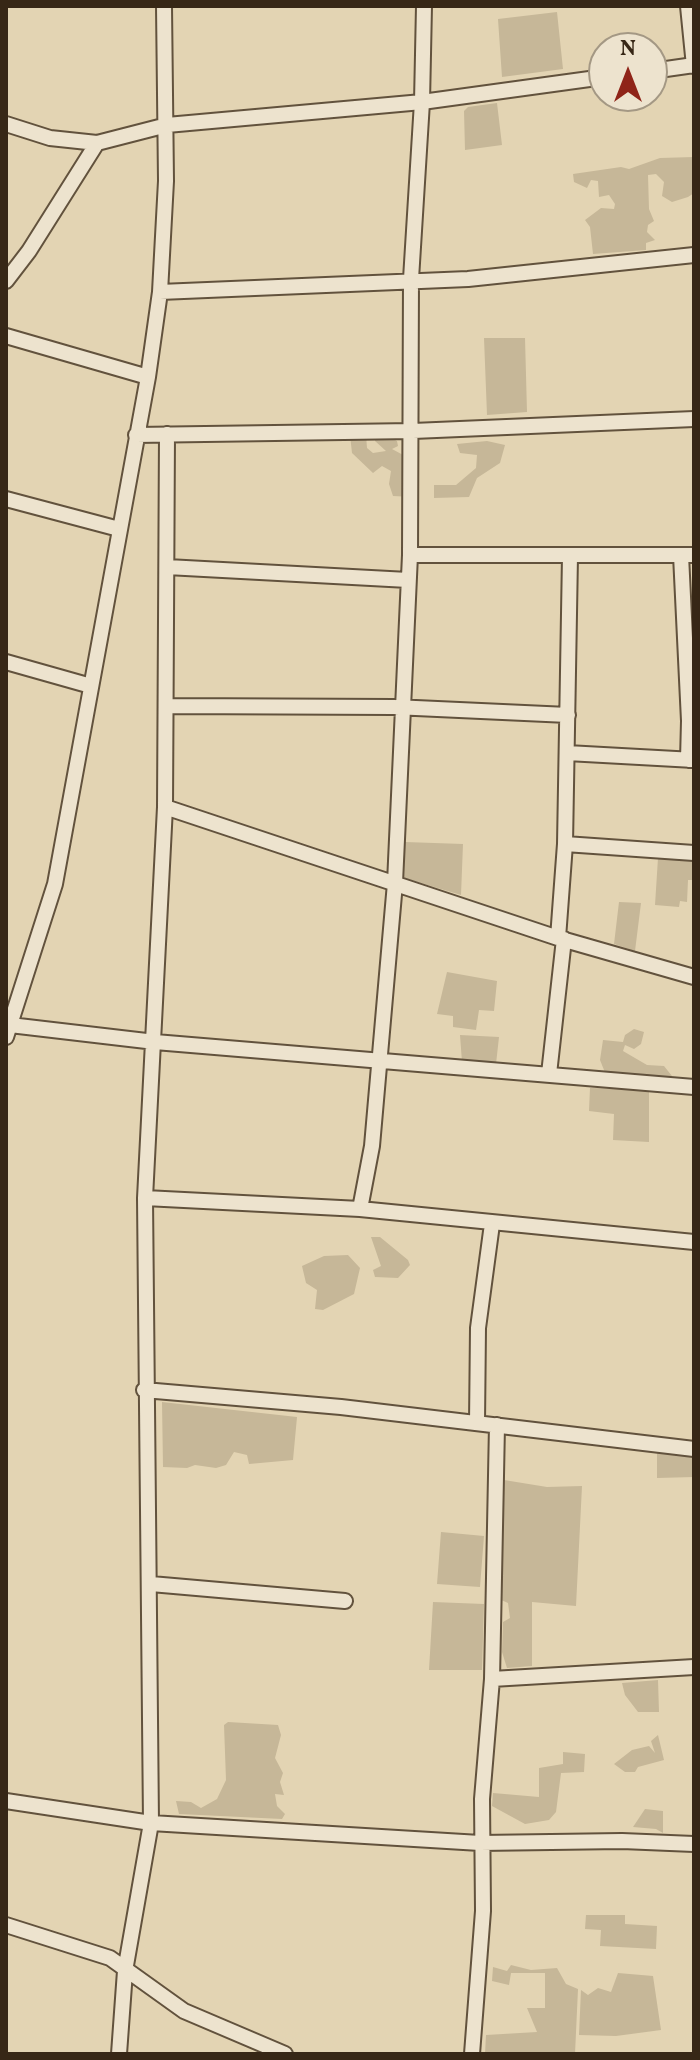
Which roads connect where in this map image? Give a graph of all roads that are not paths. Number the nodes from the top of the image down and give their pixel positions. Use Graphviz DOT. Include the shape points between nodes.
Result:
graph roads {
  1 [pos="164,6"];
  2 [pos="424,6"];
  3 [pos="688,6"];
  4 [pos="694,66"];
  5 [pos="668,69"];
  6 [pos="588,79"];
  7 [pos="422,102"];
  8 [pos="6,124"];
  9 [pos="167,125"];
  10 [pos="97,143"];
  11 [pos="694,255"];
  12 [pos="411,279"];
  13 [pos="6,281"];
  14 [pos="160,292"];
  15 [pos="6,336"];
  16 [pos="148,377"];
  17 [pos="694,419"];
  18 [pos="413,431"];
  19 [pos="167,434"];
  20 [pos="136,435"];
  21 [pos="6,499"];
  22 [pos="119,529"];
  23 [pos="410,555"];
  24 [pos="688,555"];
  25 [pos="570,556"];
  26 [pos="167,567"];
  27 [pos="408,580"];
  28 [pos="6,662"];
  29 [pos="91,686"];
  30 [pos="168,706"];
  31 [pos="403,707"];
  32 [pos="568,715"];
  33 [pos="567,753"];
  34 [pos="691,760"];
  35 [pos="165,807"];
  36 [pos="565,844"];
  37 [pos="694,853"];
  38 [pos="395,883"];
  39 [pos="561,938"];
  40 [pos="694,977"];
  41 [pos="13,990"];
  42 [pos="8,1031"];
  43 [pos="155,1042"];
  44 [pos="377,1059"];
  45 [pos="549,1074"];
  46 [pos="694,1087"];
  47 [pos="145,1198"];
  48 [pos="360,1209"];
  49 [pos="492,1224"];
  50 [pos="694,1242"];
  51 [pos="144,1390"];
  52 [pos="477,1423"];
  53 [pos="497,1425"];
  54 [pos="694,1449"];
  55 [pos="151,1584"];
  56 [pos="345,1601"];
  57 [pos="694,1667"];
  58 [pos="492,1679"];
  59 [pos="6,1801"];
  60 [pos="151,1823"];
  61 [pos="480,1843"];
  62 [pos="694,1844"];
  63 [pos="6,1925"];
  64 [pos="125,1971"];
  65 [pos="119,2054"];
  66 [pos="285,2054"];
  67 [pos="472,2054"];
  1 -- 9 [label="street"];
  2 -- 7 [label="street"];
  3 -- 4 [label="street"];
  4 -- 5 [label="street"];
  6 -- 7 [label="street"];
  7 -- 9 [label="street"];
  7 -- 12 [label="street"];
  8 -- 10 [label="street" via="50,138"];
  9 -- 10 [label="street"];
  9 -- 14 [label="street"];
  10 -- 13 [label="street"];
  11 -- 12 [label="street" via="468,279"];
  12 -- 14 [label="street"];
  12 -- 18 [label="street"];
  14 -- 16 [label="street"];
  15 -- 16 [label="street"];
  16 -- 20 [label="street"];
  17 -- 18 [label="street"];
  18 -- 19 [label="street"];
  18 -- 23 [label="street"];
  19 -- 20 [label="street"];
  19 -- 26 [label="street"];
  20 -- 22 [label="street"];
  21 -- 22 [label="street"];
  22 -- 29 [label="street"];
  23 -- 25 [label="street"];
  23 -- 27 [label="street"];
  24 -- 25 [label="street"];
  24 -- 34 [label="street"];
  25 -- 32 [label="street"];
  26 -- 27 [label="street"];
  26 -- 30 [label="street"];
  27 -- 31 [label="street"];
  28 -- 29 [label="street"];
  29 -- 41 [label="street" via="55,884"];
  30 -- 31 [label="street"];
  30 -- 35 [label="street"];
  31 -- 32 [label="street"];
  31 -- 38 [label="street"];
  32 -- 33 [label="street"];
  33 -- 34 [label="street"];
  33 -- 36 [label="street"];
  35 -- 38 [label="street"];
  35 -- 43 [label="street"];
  36 -- 37 [label="street"];
  36 -- 39 [label="street"];
  38 -- 39 [label="street"];
  38 -- 44 [label="street"];
  39 -- 40 [label="street"];
  39 -- 45 [label="street"];
  41 -- 42 [label="street"];
  42 -- 43 [label="street"];
  43 -- 44 [label="street"];
  43 -- 47 [label="street"];
  44 -- 45 [label="street"];
  44 -- 48 [label="street" via="372,1146"];
  45 -- 46 [label="street"];
  47 -- 48 [label="street"];
  47 -- 51 [label="street"];
  48 -- 49 [label="street"];
  49 -- 50 [label="street"];
  49 -- 52 [label="street" via="478,1328"];
  51 -- 52 [label="street"];
  51 -- 55 [label="street"];
  52 -- 53 [label="street"];
  53 -- 54 [label="street"];
  53 -- 58 [label="street"];
  55 -- 56 [label="street"];
  55 -- 60 [label="street"];
  57 -- 58 [label="street"];
  58 -- 61 [label="street"];
  59 -- 60 [label="street"];
  60 -- 61 [label="street"];
  60 -- 64 [label="street"];
  61 -- 62 [label="street"];
  61 -- 67 [label="street" via="483,1911"];
  63 -- 64 [label="street" via="110,1958"];
  64 -- 65 [label="street"];
  64 -- 66 [label="street" via="184,2011"];
}
